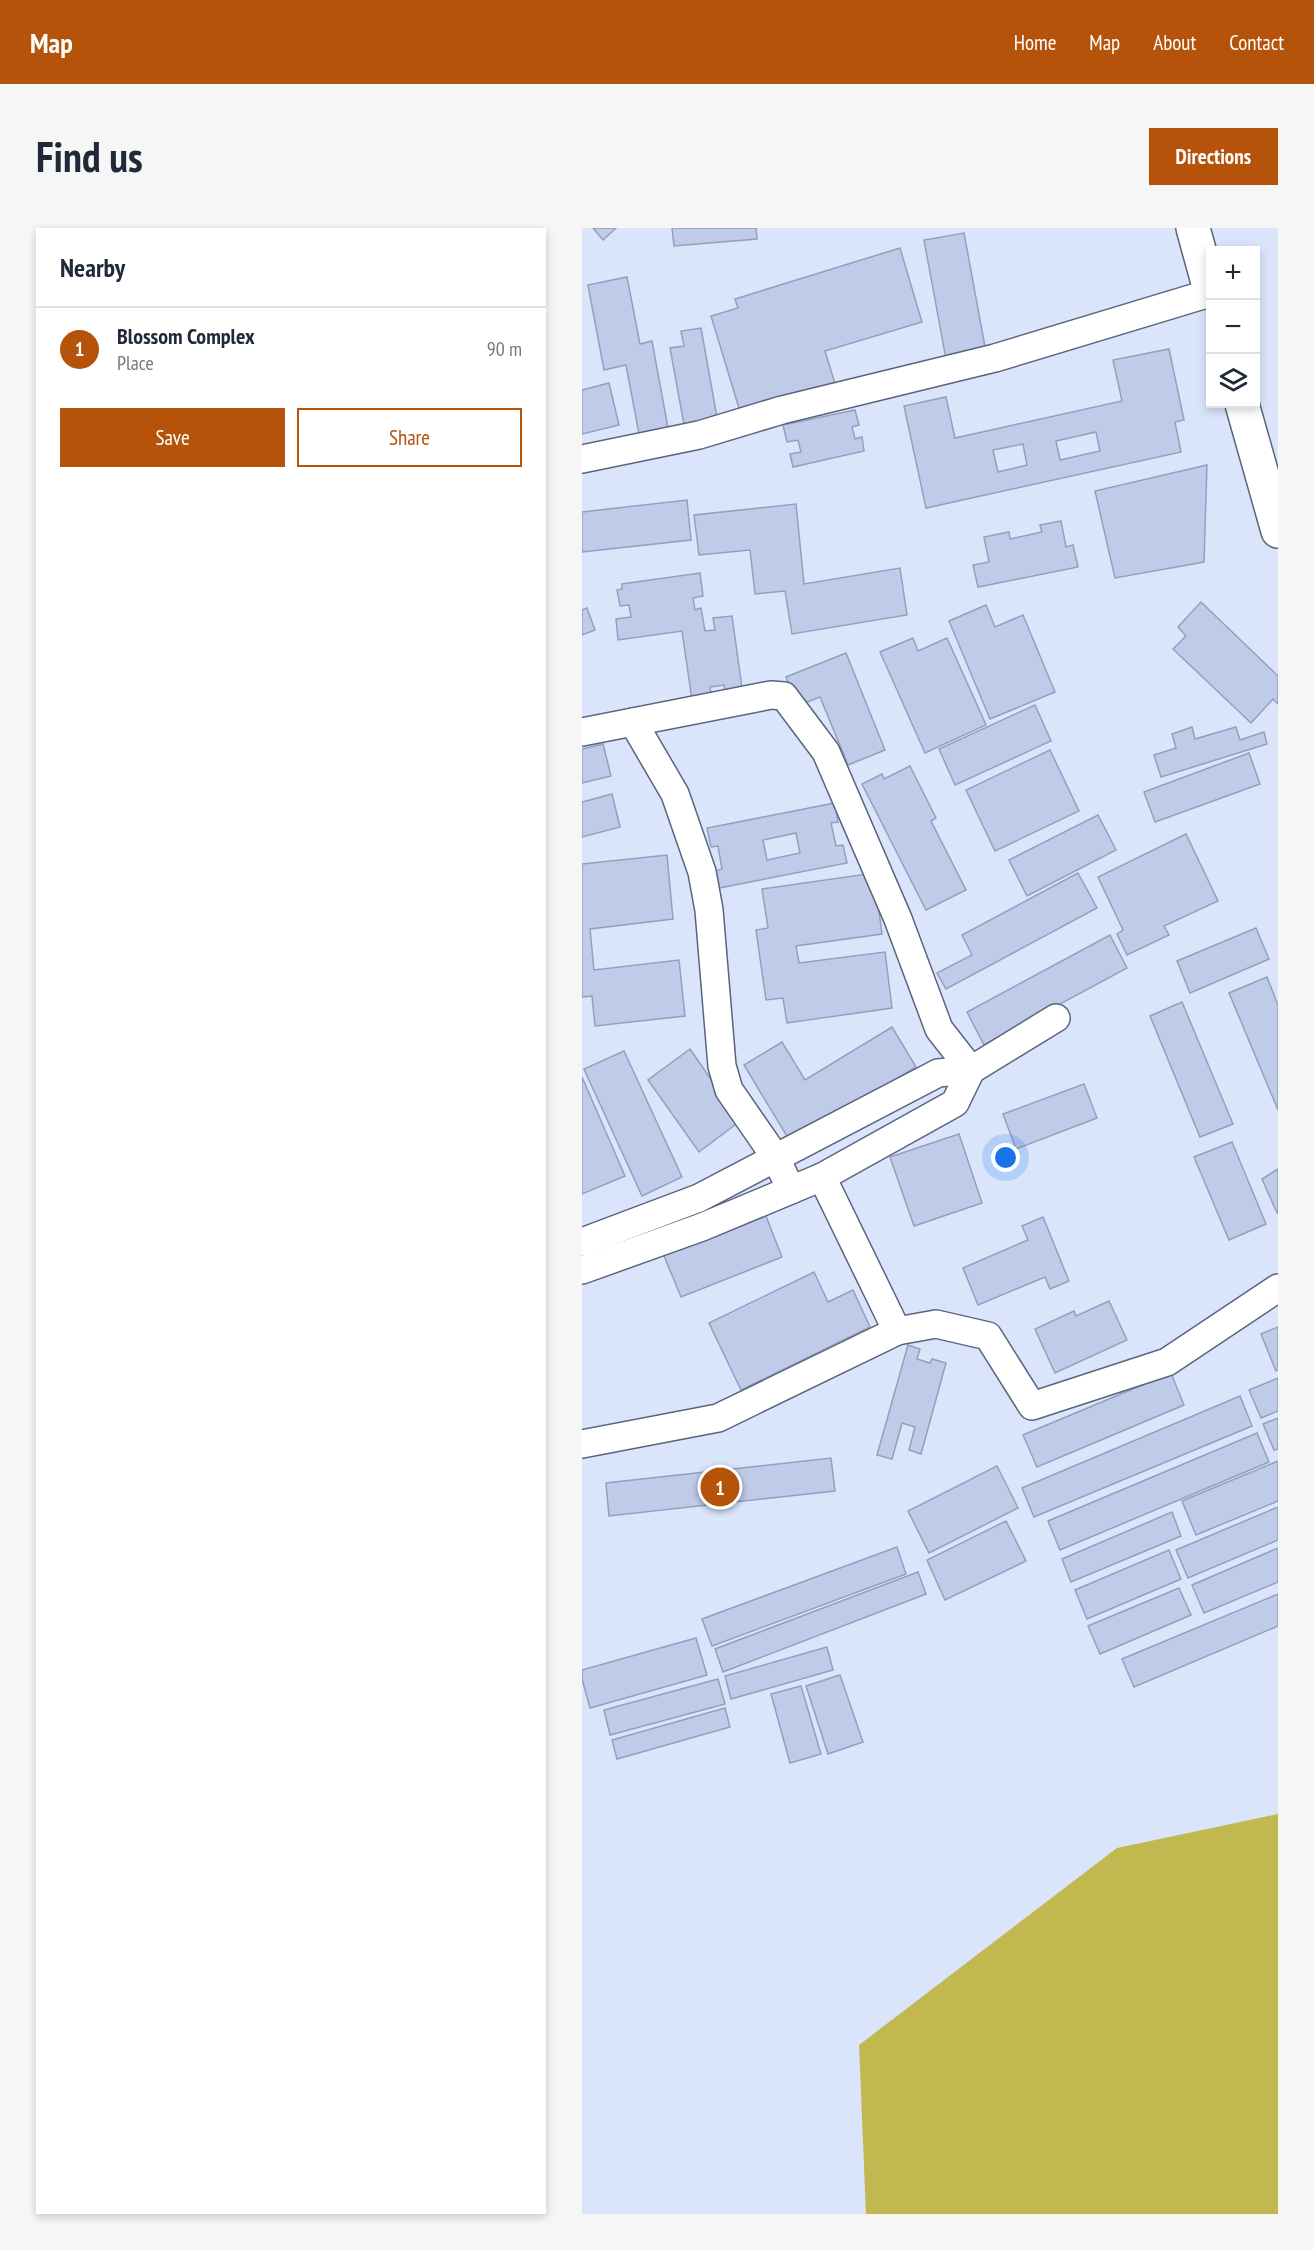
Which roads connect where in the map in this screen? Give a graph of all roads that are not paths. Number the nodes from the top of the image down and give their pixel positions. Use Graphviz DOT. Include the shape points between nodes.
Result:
graph roads {
  1 [pos="1193,228"];
  2 [pos="1206,276"];
  3 [pos="1206,292"];
  4 [pos="1243,408"];
  5 [pos="582,459"];
  6 [pos="1278,531"];
  7 [pos="633,722"];
  8 [pos="582,732"];
  9 [pos="1056,1018"];
  10 [pos="970,1070"];
  11 [pos="776,1158"];
  12 [pos="822,1177"];
  13 [pos="790,1190"];
  14 [pos="582,1242"];
  15 [pos="582,1270"];
  16 [pos="1278,1288"];
  17 [pos="897,1331"];
  18 [pos="582,1444"];
  1 -- 2 [label="street"];
  3 -- 5 [label="street" via="996,358 782,410 699,435"];
  4 -- 6 [label="street"];
  7 -- 8 [label="street"];
  7 -- 10 [label="street" via="771,695 783,696 826,752 898,919 939,1029"];
  7 -- 11 [label="street" via="675,795 702,872 709,910 722,1066 729,1090"];
  9 -- 10 [label="street"];
  10 -- 11 [label="street" via="938,1073"];
  10 -- 12 [label="street" via="955,1103"];
  11 -- 13 [label="street"];
  11 -- 14 [label="street" via="699,1198"];
  12 -- 13 [label="street"];
  12 -- 17 [label="street"];
  13 -- 15 [label="street"];
  16 -- 17 [label="street" via="1167,1362 1032,1406 988,1336 936,1324"];
  17 -- 18 [label="street" via="718,1418"];
}
